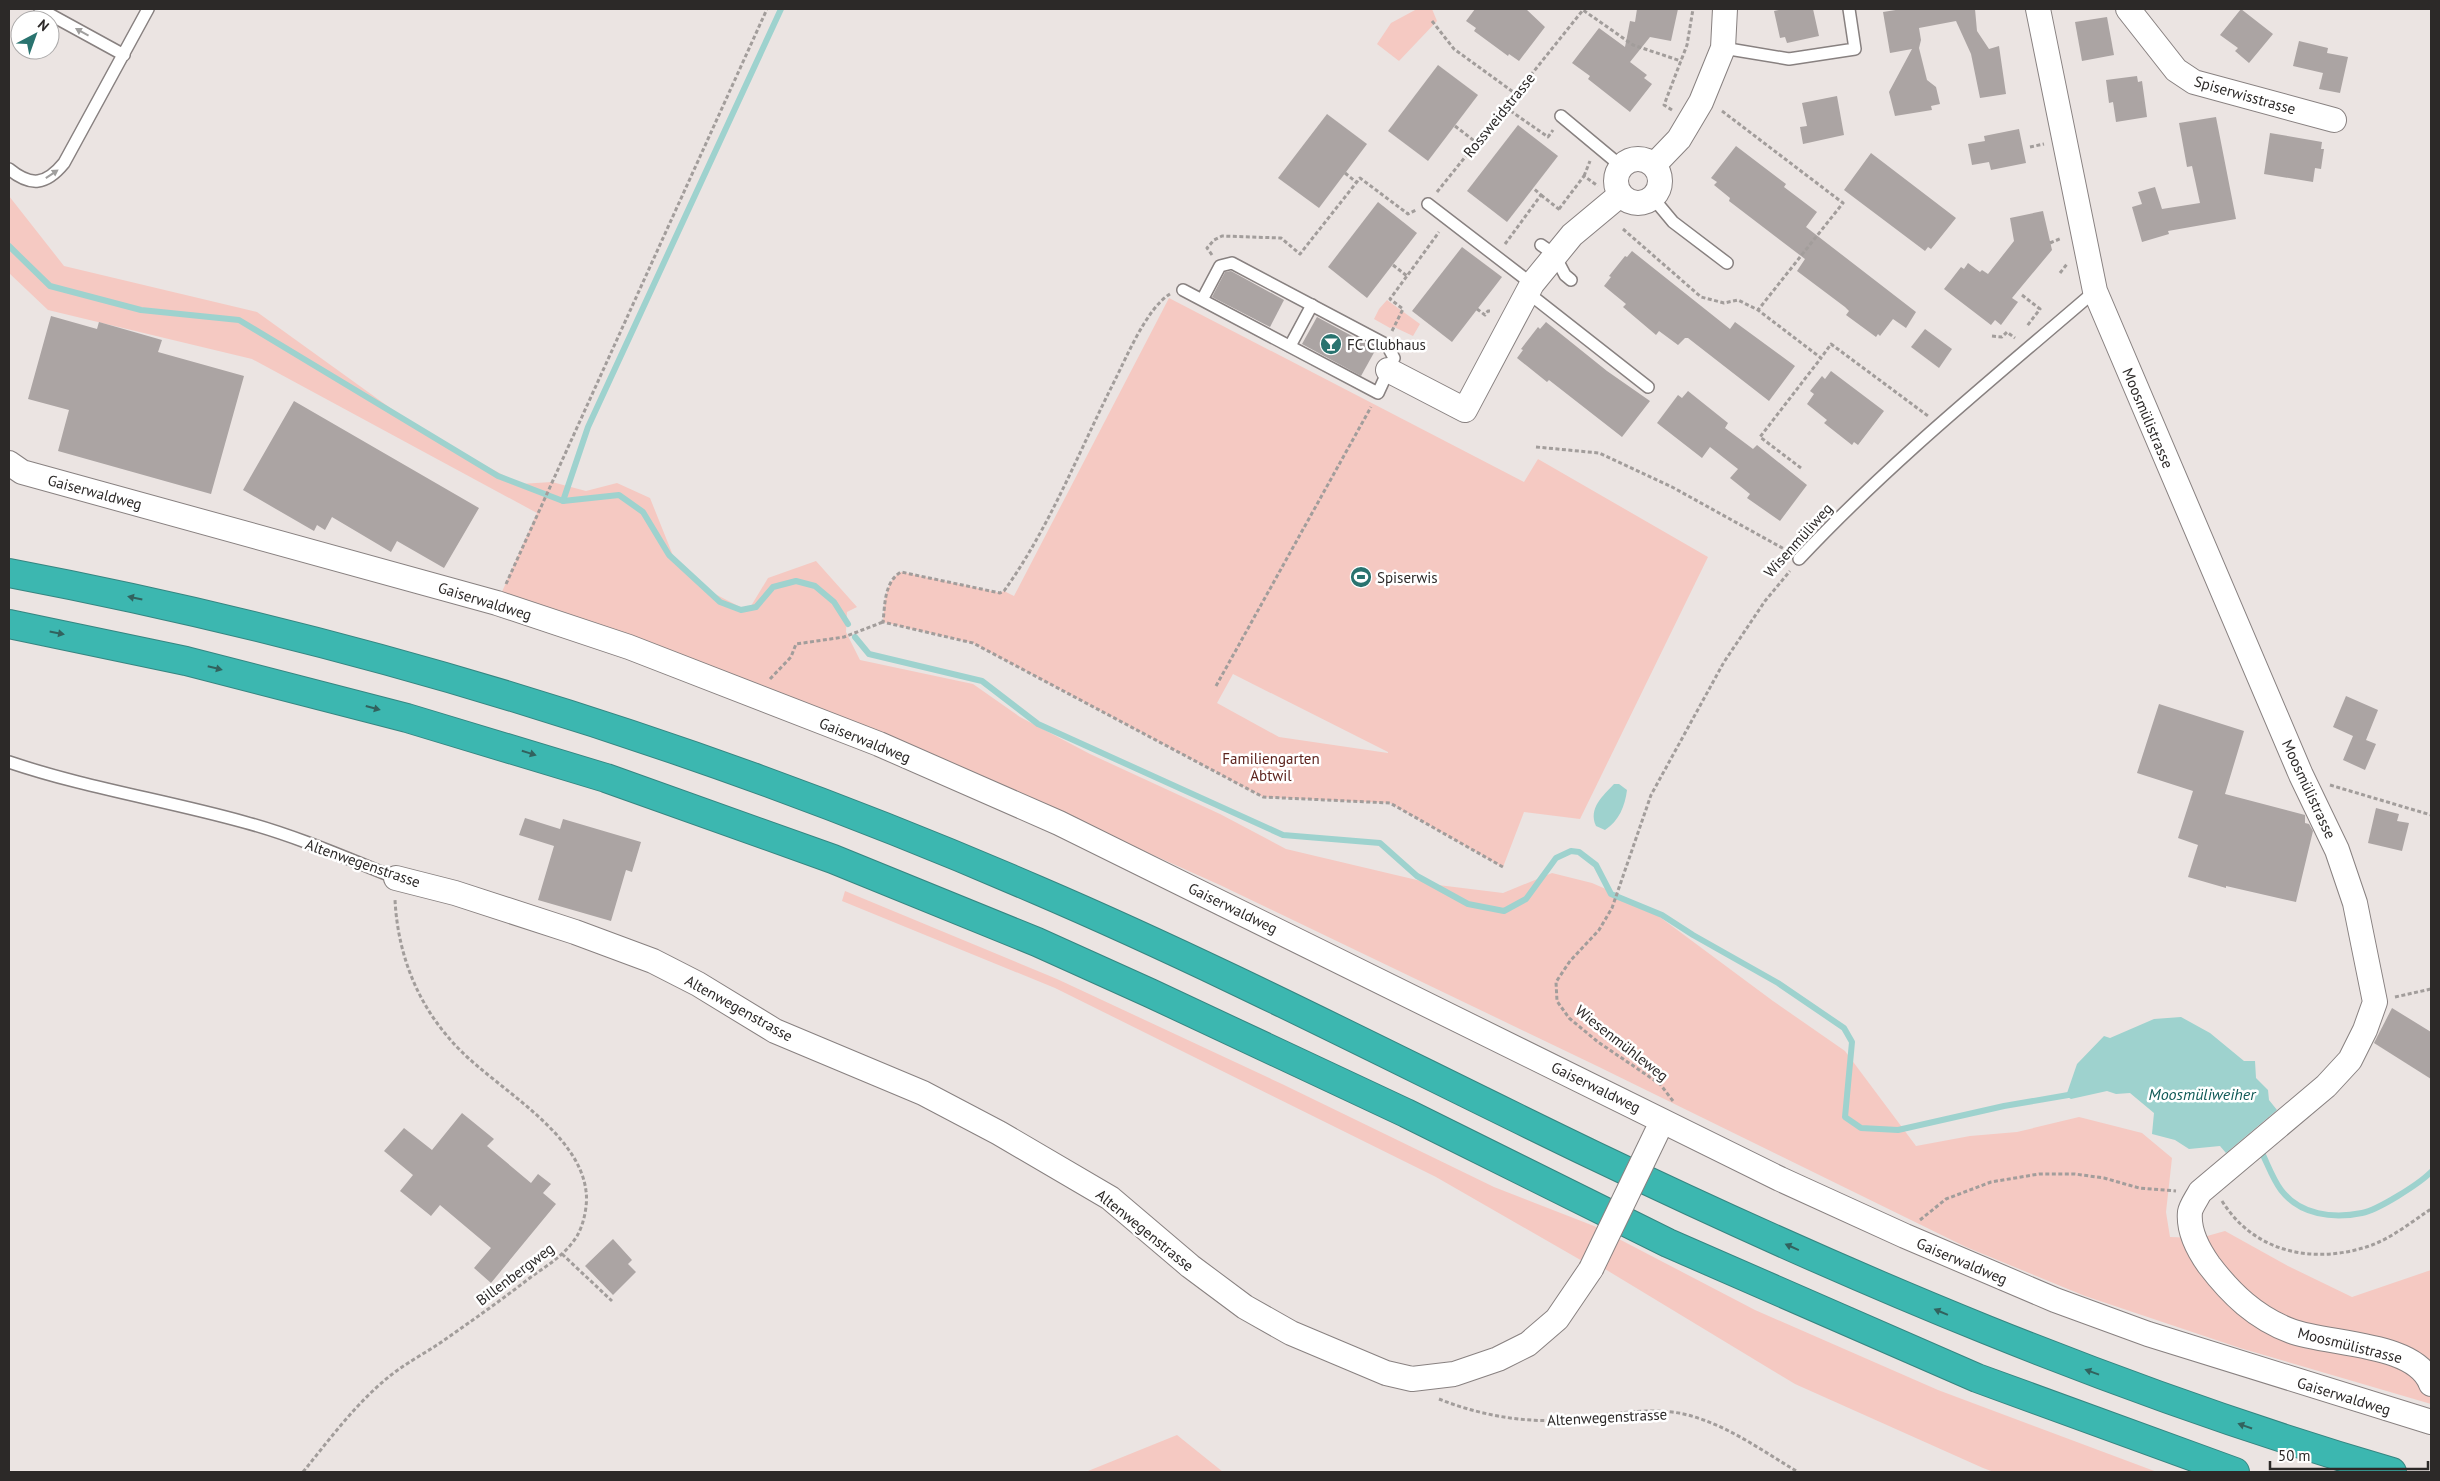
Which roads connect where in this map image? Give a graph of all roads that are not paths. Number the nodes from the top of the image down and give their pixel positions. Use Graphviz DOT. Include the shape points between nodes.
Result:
graph roads {
  1 [pos="40,9"];
  2 [pos="148,9"];
  3 [pos="1724,9"];
  4 [pos="1849,9"];
  5 [pos="2038,9"];
  6 [pos="2128,9"];
  7 [pos="1723,48"];
  8 [pos="124,55"];
  9 [pos="2334,120"];
  10 [pos="1558,121"];
  11 [pos="1622,166"];
  12 [pos="1654,166"];
  13 [pos="9,169"];
  14 [pos="1618,196"];
  15 [pos="1653,198"];
  16 [pos="1428,204"];
  17 [pos="1547,249"];
  18 [pos="1727,263"];
  19 [pos="1571,280"];
  20 [pos="1529,288"];
  21 [pos="1183,290"];
  22 [pos="2095,291"];
  23 [pos="1202,300"];
  24 [pos="1312,305"];
  25 [pos="1290,346"];
  26 [pos="1388,370"];
  27 [pos="1648,387"];
  28 [pos="9,463"];
  29 [pos="1799,559"];
  30 [pos="9,573"];
  31 [pos="9,624"];
  32 [pos="9,762"];
  33 [pos="396,878"];
  34 [pos="1663,1125"];
  35 [pos="2431,1384"];
  36 [pos="2430,1418"];
  37 [pos="2234,1472"];
  38 [pos="2392,1472"];
  8 -- 1 [label="lane, one-way"];
  2 -- 8 [label="lane"];
  3 -- 7 [label="street"];
  4 -- 7 [label="lane" via="1855,49 1789,59"];
  5 -- 22 [label="street, Moosmülistrasse"];
  6 -- 9 [label="street, Spiserwisstrasse" via="2176,70 2194,82"];
  7 -- 12 [label="street" via="1701,102 1679,139"];
  13 -- 8 [label="lane, one-way" via="22,179 40,181 54,175 64,163"];
  10 -- 11 [label="lane"];
  11 -- 12 [label="street" via="1642,159"];
  11 -- 14 [label="street" via="1616,180"];
  12 -- 15 [label="street" via="1660,186"];
  14 -- 15 [label="street" via="1632,203 1647,202"];
  14 -- 17 [label="street"];
  15 -- 18 [label="lane" via="1673,222"];
  16 -- 20 [label="lane" via="1495,256"];
  17 -- 19 [label="lane"];
  17 -- 20 [label="street"];
  20 -- 26 [label="street" via="1465,410"];
  20 -- 27 [label="lane"];
  21 -- 23 [label="lane"];
  22 -- 29 [label="lane, Wisenmüliweg" via="1938,423 1843,512"];
  22 -- 35 [label="street, Moosmülistrasse" via="2301,775 2337,850 2355,903 2375,1002 2350,1060 2326,1086 2211,1181 2190,1211 2191,1229 2201,1254 2228,1289 2252,1311 2291,1331 2407,1358 2428,1374"];
  23 -- 24 [label="lane" via="1220,266 1232,262"];
  23 -- 25 [label="lane"];
  24 -- 25 [label="lane"];
  24 -- 26 [label="lane" via="1387,345 1394,358"];
  25 -- 26 [label="lane" via="1378,393"];
  28 -- 34 [label="street, Gaiserwaldweg" via="32,475 497,603 629,647 879,744 1059,823"];
  38 -- 30 [label="highway, one-way" via="2165,1399 1857,1277 1592,1154 1152,942 1041,892 835,807 616,729 402,664 182,609"];
  31 -- 37 [label="highway, one-way" via="186,661 416,720 606,778 833,859 1036,942 1150,993 1406,1113 1668,1243 1977,1378"];
  32 -- 33 [label="lane, Altenwegenstrasse" via="66,780 246,823 350,858"];
  33 -- 34 [label="street, Altenwegenstrasse, bridge" via="455,893 653,961 775,1031 923,1093 1110,1198 1190,1266 1265,1319 1354,1360 1412,1379 1454,1374 1498,1359 1528,1344 1557,1320 1591,1269"];
  34 -- 36 [label="street, Gaiserwaldweg" via="1905,1236 2055,1300 2148,1334"];
}
